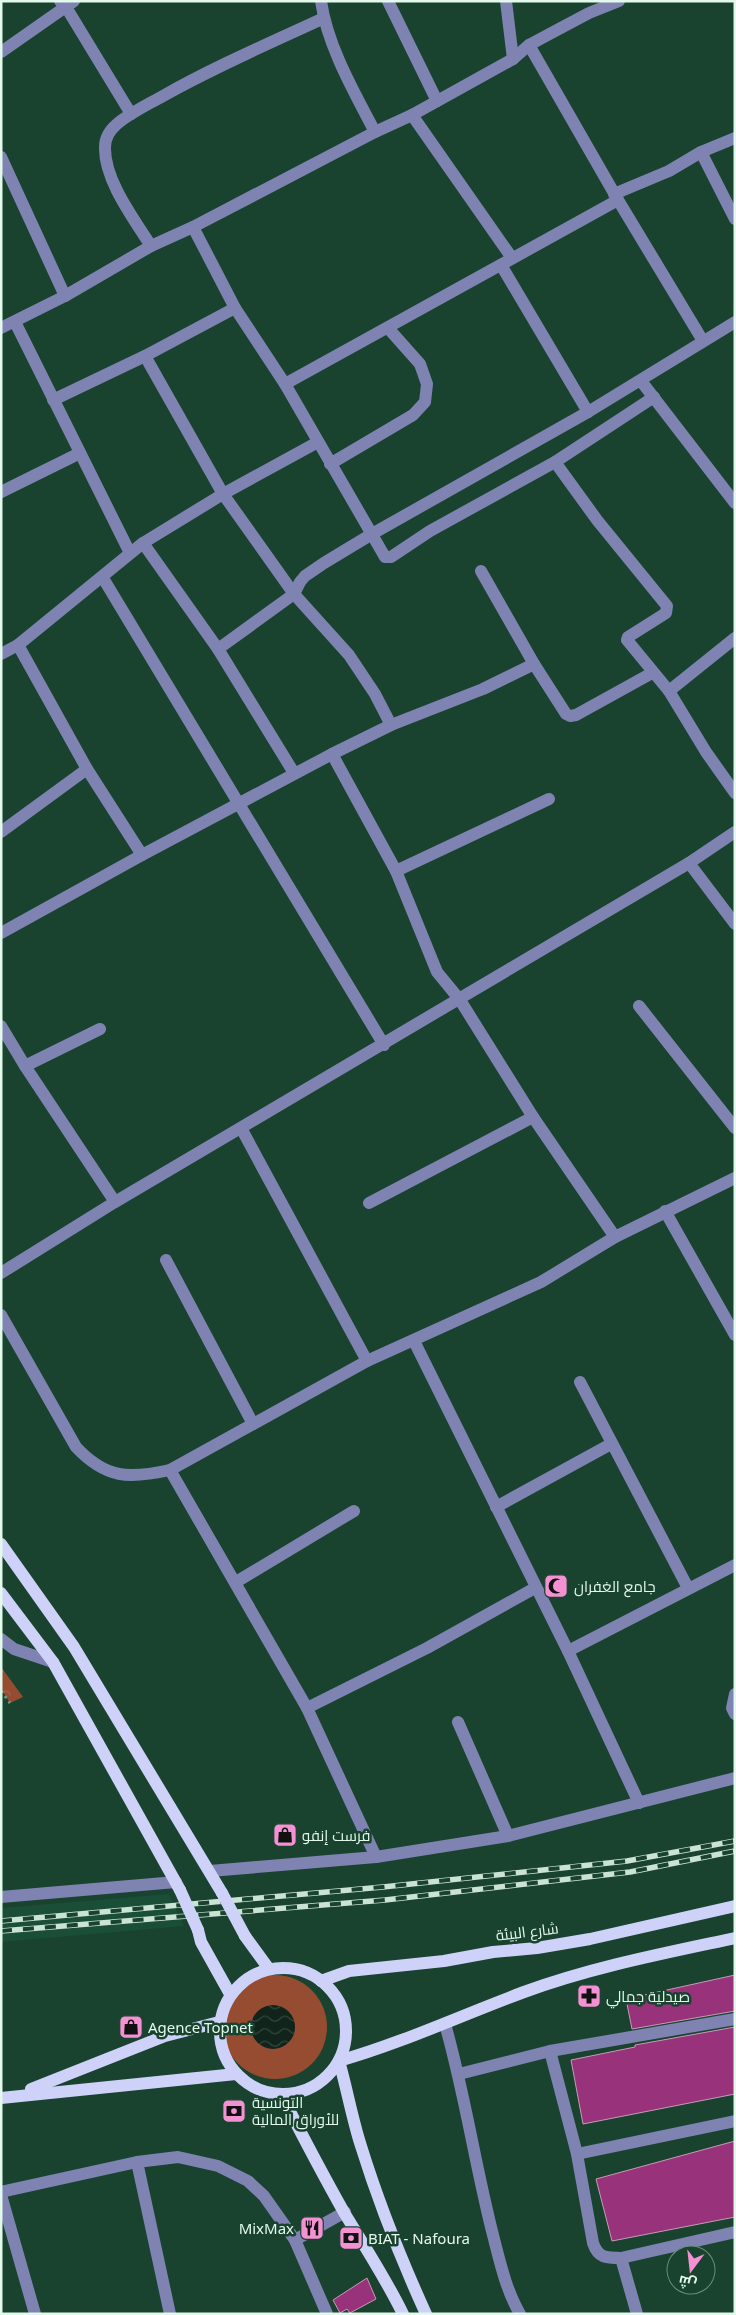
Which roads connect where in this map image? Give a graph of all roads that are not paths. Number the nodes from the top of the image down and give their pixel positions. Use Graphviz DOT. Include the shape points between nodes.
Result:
graph roads {
  1 [pos="321,1"];
  2 [pos="388,1"];
  3 [pos="506,1"];
  4 [pos="620,1"];
  5 [pos="67,3"];
  6 [pos="324,18"];
  7 [pos="530,45"];
  8 [pos="1,52"];
  9 [pos="513,59"];
  10 [pos="437,101"];
  11 [pos="131,114"];
  12 [pos="412,115"];
  13 [pos="375,132"];
  14 [pos="735,138"];
  15 [pos="701,152"];
  16 [pos="1,157"];
  17 [pos="616,197"];
  18 [pos="734,214"];
  19 [pos="193,227"];
  20 [pos="151,246"];
  21 [pos="512,258"];
  22 [pos="501,265"];
  23 [pos="65,296"];
  24 [pos="235,308"];
  25 [pos="15,322"];
  26 [pos="735,322"];
  27 [pos="1,328"];
  28 [pos="388,328"];
  29 [pos="703,341"];
  30 [pos="145,356"];
  31 [pos="641,381"];
  32 [pos="284,384"];
  33 [pos="654,397"];
  34 [pos="53,400"];
  35 [pos="588,412"];
  36 [pos="318,442"];
  37 [pos="80,453"];
  38 [pos="555,462"];
  39 [pos="330,464"];
  40 [pos="1,492"];
  41 [pos="223,494"];
  42 [pos="735,503"];
  43 [pos="372,534"];
  44 [pos="143,543"];
  45 [pos="130,553"];
  46 [pos="481,572"];
  47 [pos="103,578"];
  48 [pos="294,594"];
  49 [pos="735,638"];
  50 [pos="18,645"];
  51 [pos="218,649"];
  52 [pos="1,654"];
  53 [pos="534,664"];
  54 [pos="652,673"];
  55 [pos="669,691"];
  56 [pos="390,725"];
  57 [pos="332,754"];
  58 [pos="87,769"];
  59 [pos="294,773"];
  60 [pos="735,793"];
  61 [pos="549,799"];
  62 [pos="238,804"];
  63 [pos="1,832"];
  64 [pos="735,832"];
  65 [pos="142,855"];
  66 [pos="689,863"];
  67 [pos="396,871"];
  68 [pos="735,924"];
  69 [pos="1,933"];
  70 [pos="460,1000"];
  71 [pos="639,1006"];
  72 [pos="1,1026"];
  73 [pos="100,1029"];
  74 [pos="384,1045"];
  75 [pos="25,1066"];
  76 [pos="533,1117"];
  77 [pos="241,1128"];
  78 [pos="735,1128"];
  79 [pos="735,1178"];
  80 [pos="115,1202"];
  81 [pos="369,1203"];
  82 [pos="665,1211"];
  83 [pos="615,1237"];
  84 [pos="166,1260"];
  85 [pos="1,1273"];
  86 [pos="1,1315"];
  87 [pos="733,1330"];
  88 [pos="414,1341"];
  89 [pos="367,1361"];
  90 [pos="580,1382"];
  91 [pos="254,1424"];
  92 [pos="611,1444"];
  93 [pos="170,1470"];
  94 [pos="496,1507"];
  95 [pos="354,1511"];
  96 [pos="1,1544"];
  97 [pos="735,1565"];
  98 [pos="236,1582"];
  99 [pos="535,1588"];
  100 [pos="688,1588"];
  101 [pos="1,1593"];
  102 [pos="1,1639"];
  103 [pos="568,1651"];
  104 [pos="53,1662"];
  105 [pos="735,1694"];
  106 [pos="307,1708"];
  107 [pos="735,1714"];
  108 [pos="458,1722"];
  109 [pos="735,1778"];
  110 [pos="639,1804"];
  111 [pos="508,1836"];
  112 [pos="376,1857"];
  113 [pos="210,1871"];
  114 [pos="178,1886"];
  115 [pos="1,1897"];
  116 [pos="735,1906"];
  117 [pos="735,1938"];
  118 [pos="269,1968"];
  119 [pos="321,1980"];
  120 [pos="230,1994"];
  121 [pos="735,2019"];
  122 [pos="219,2022"];
  123 [pos="445,2024"];
  124 [pos="550,2051"];
  125 [pos="339,2061"];
  126 [pos="236,2074"];
  127 [pos="459,2074"];
  128 [pos="281,2094"];
  129 [pos="16,2095"];
  130 [pos="1,2098"];
  131 [pos="735,2121"];
  132 [pos="577,2154"];
  133 [pos="137,2162"];
  134 [pos="1,2194"];
  135 [pos="345,2212"];
  136 [pos="735,2232"];
  137 [pos="295,2240"];
  138 [pos="621,2258"];
  139 [pos="31,2313"];
  140 [pos="170,2314"];
  141 [pos="327,2314"];
  142 [pos="403,2314"];
  143 [pos="426,2314"];
  144 [pos="520,2314"];
  145 [pos="637,2314"];
  1 -- 6 [label="street"];
  2 -- 10 [label="street"];
  3 -- 9 [label="street"];
  4 -- 7 [label="street" via="589,13"];
  5 -- 8 [label="street"];
  5 -- 11 [label="street"];
  6 -- 11 [label="street" via="187,82"];
  6 -- 13 [label="street"];
  7 -- 9 [label="street"];
  7 -- 17 [label="street"];
  9 -- 10 [label="street"];
  10 -- 12 [label="street"];
  11 -- 20 [label="street" via="112,130 105,147 122,200"];
  12 -- 13 [label="street"];
  12 -- 21 [label="street"];
  13 -- 19 [label="street"];
  14 -- 15 [label="street"];
  15 -- 17 [label="street"];
  15 -- 18 [label="street"];
  16 -- 23 [label="street"];
  17 -- 21 [label="street"];
  17 -- 29 [label="street"];
  19 -- 20 [label="street"];
  19 -- 24 [label="street"];
  20 -- 23 [label="street"];
  21 -- 22 [label="street"];
  22 -- 28 [label="street"];
  22 -- 35 [label="street"];
  23 -- 25 [label="street"];
  24 -- 30 [label="street"];
  24 -- 32 [label="street"];
  25 -- 27 [label="street"];
  25 -- 34 [label="street"];
  26 -- 29 [label="street"];
  28 -- 32 [label="street"];
  28 -- 39 [label="street" via="420,364 427,384 425,402 412,415"];
  29 -- 31 [label="street"];
  30 -- 34 [label="street"];
  30 -- 41 [label="street"];
  31 -- 33 [label="street"];
  31 -- 35 [label="street"];
  32 -- 36 [label="street"];
  33 -- 38 [label="street"];
  33 -- 42 [label="street"];
  34 -- 37 [label="street"];
  35 -- 43 [label="street"];
  36 -- 39 [label="street"];
  36 -- 41 [label="street"];
  37 -- 40 [label="street"];
  37 -- 45 [label="street"];
  38 -- 43 [label="street" via="430,531 391,557 385,557"];
  38 -- 54 [label="street" via="667,606 666,613 628,637 629,644"];
  39 -- 43 [label="street"];
  41 -- 44 [label="street"];
  41 -- 48 [label="street"];
  43 -- 48 [label="street" via="305,576"];
  44 -- 45 [label="street"];
  44 -- 51 [label="street"];
  45 -- 47 [label="street"];
  46 -- 53 [label="street"];
  47 -- 50 [label="street"];
  47 -- 62 [label="street"];
  48 -- 51 [label="street"];
  48 -- 56 [label="street" via="350,655"];
  49 -- 55 [label="street"];
  50 -- 52 [label="street"];
  50 -- 58 [label="street"];
  51 -- 59 [label="street"];
  53 -- 54 [label="street" via="570,716"];
  53 -- 56 [label="street" via="483,689"];
  54 -- 55 [label="street"];
  55 -- 60 [label="street"];
  56 -- 57 [label="street"];
  57 -- 59 [label="street"];
  57 -- 67 [label="street"];
  58 -- 63 [label="street"];
  58 -- 65 [label="street"];
  59 -- 62 [label="street"];
  61 -- 67 [label="street"];
  62 -- 65 [label="street"];
  62 -- 74 [label="street"];
  64 -- 66 [label="street"];
  65 -- 69 [label="street"];
  66 -- 68 [label="street"];
  66 -- 70 [label="street"];
  67 -- 70 [label="street" via="437,972"];
  70 -- 74 [label="street"];
  70 -- 76 [label="street"];
  71 -- 78 [label="street"];
  72 -- 75 [label="street"];
  73 -- 75 [label="street"];
  74 -- 77 [label="street"];
  75 -- 80 [label="street"];
  76 -- 81 [label="street"];
  76 -- 83 [label="street"];
  77 -- 80 [label="street"];
  77 -- 89 [label="street"];
  79 -- 82 [label="street"];
  80 -- 85 [label="street"];
  82 -- 83 [label="street"];
  82 -- 87 [label="street"];
  83 -- 88 [label="street" via="541,1282"];
  84 -- 91 [label="street"];
  86 -- 93 [label="street" via="76,1447 87,1458 99,1468 122,1475 143,1476"];
  88 -- 89 [label="street"];
  88 -- 94 [label="street"];
  89 -- 91 [label="street"];
  90 -- 92 [label="street"];
  91 -- 93 [label="street"];
  92 -- 94 [label="street"];
  92 -- 100 [label="street"];
  93 -- 98 [label="street"];
  94 -- 99 [label="street"];
  95 -- 98 [label="street"];
  96 -- 113 [label="main road" via="74,1647"];
  97 -- 100 [label="street"];
  98 -- 106 [label="street"];
  99 -- 103 [label="street"];
  99 -- 106 [label="street" via="427,1648"];
  100 -- 103 [label="street"];
  101 -- 104 [label="main road"];
  102 -- 104 [label="street" via="14,1649"];
  103 -- 110 [label="street"];
  104 -- 114 [label="main road"];
  105 -- 107 [label="street" via="732,1708"];
  106 -- 112 [label="street"];
  108 -- 111 [label="street"];
  109 -- 110 [label="street"];
  110 -- 111 [label="street"];
  111 -- 112 [label="street"];
  112 -- 113 [label="street"];
  113 -- 118 [label="main road, bridge" via="245,1936"];
  114 -- 115 [label="street"];
  114 -- 120 [label="main road, bridge" via="204,1949"];
  116 -- 119 [label="main road, شارع البيئة" via="590,1939 444,1961 349,1971"];
  117 -- 123 [label="main road" via="590,1972 525,1992"];
  118 -- 119 [label="main road" via="305,1971"];
  118 -- 120 [label="main road" via="248,1978"];
  119 -- 125 [label="main road" via="338,1999 346,2023"];
  120 -- 122 [label="main road"];
  121 -- 124 [label="street"];
  122 -- 126 [label="main road" via="220,2044"];
  122 -- 129 [label="main road" via="165,2036"];
  123 -- 125 [label="main road"];
  123 -- 127 [label="street"];
  124 -- 127 [label="street"];
  124 -- 132 [label="street"];
  125 -- 128 [label="main road" via="321,2082 308,2089"];
  125 -- 143 [label="main road" via="359,2140 391,2235"];
  126 -- 128 [label="main road" via="257,2088"];
  126 -- 129 [label="main road"];
  127 -- 144 [label="street" via="488,2214 504,2276"];
  128 -- 135 [label="main road"];
  129 -- 130 [label="main road"];
  131 -- 132 [label="street"];
  132 -- 138 [label="street" via="596,2253 605,2258"];
  133 -- 134 [label="street"];
  133 -- 137 [label="street" via="178,2158 218,2166 248,2181 264,2196"];
  133 -- 140 [label="street"];
  134 -- 139 [label="street"];
  135 -- 137 [label="street"];
  135 -- 142 [label="main road" via="387,2280"];
  136 -- 138 [label="street"];
  137 -- 141 [label="street"];
  138 -- 145 [label="street"];
}
